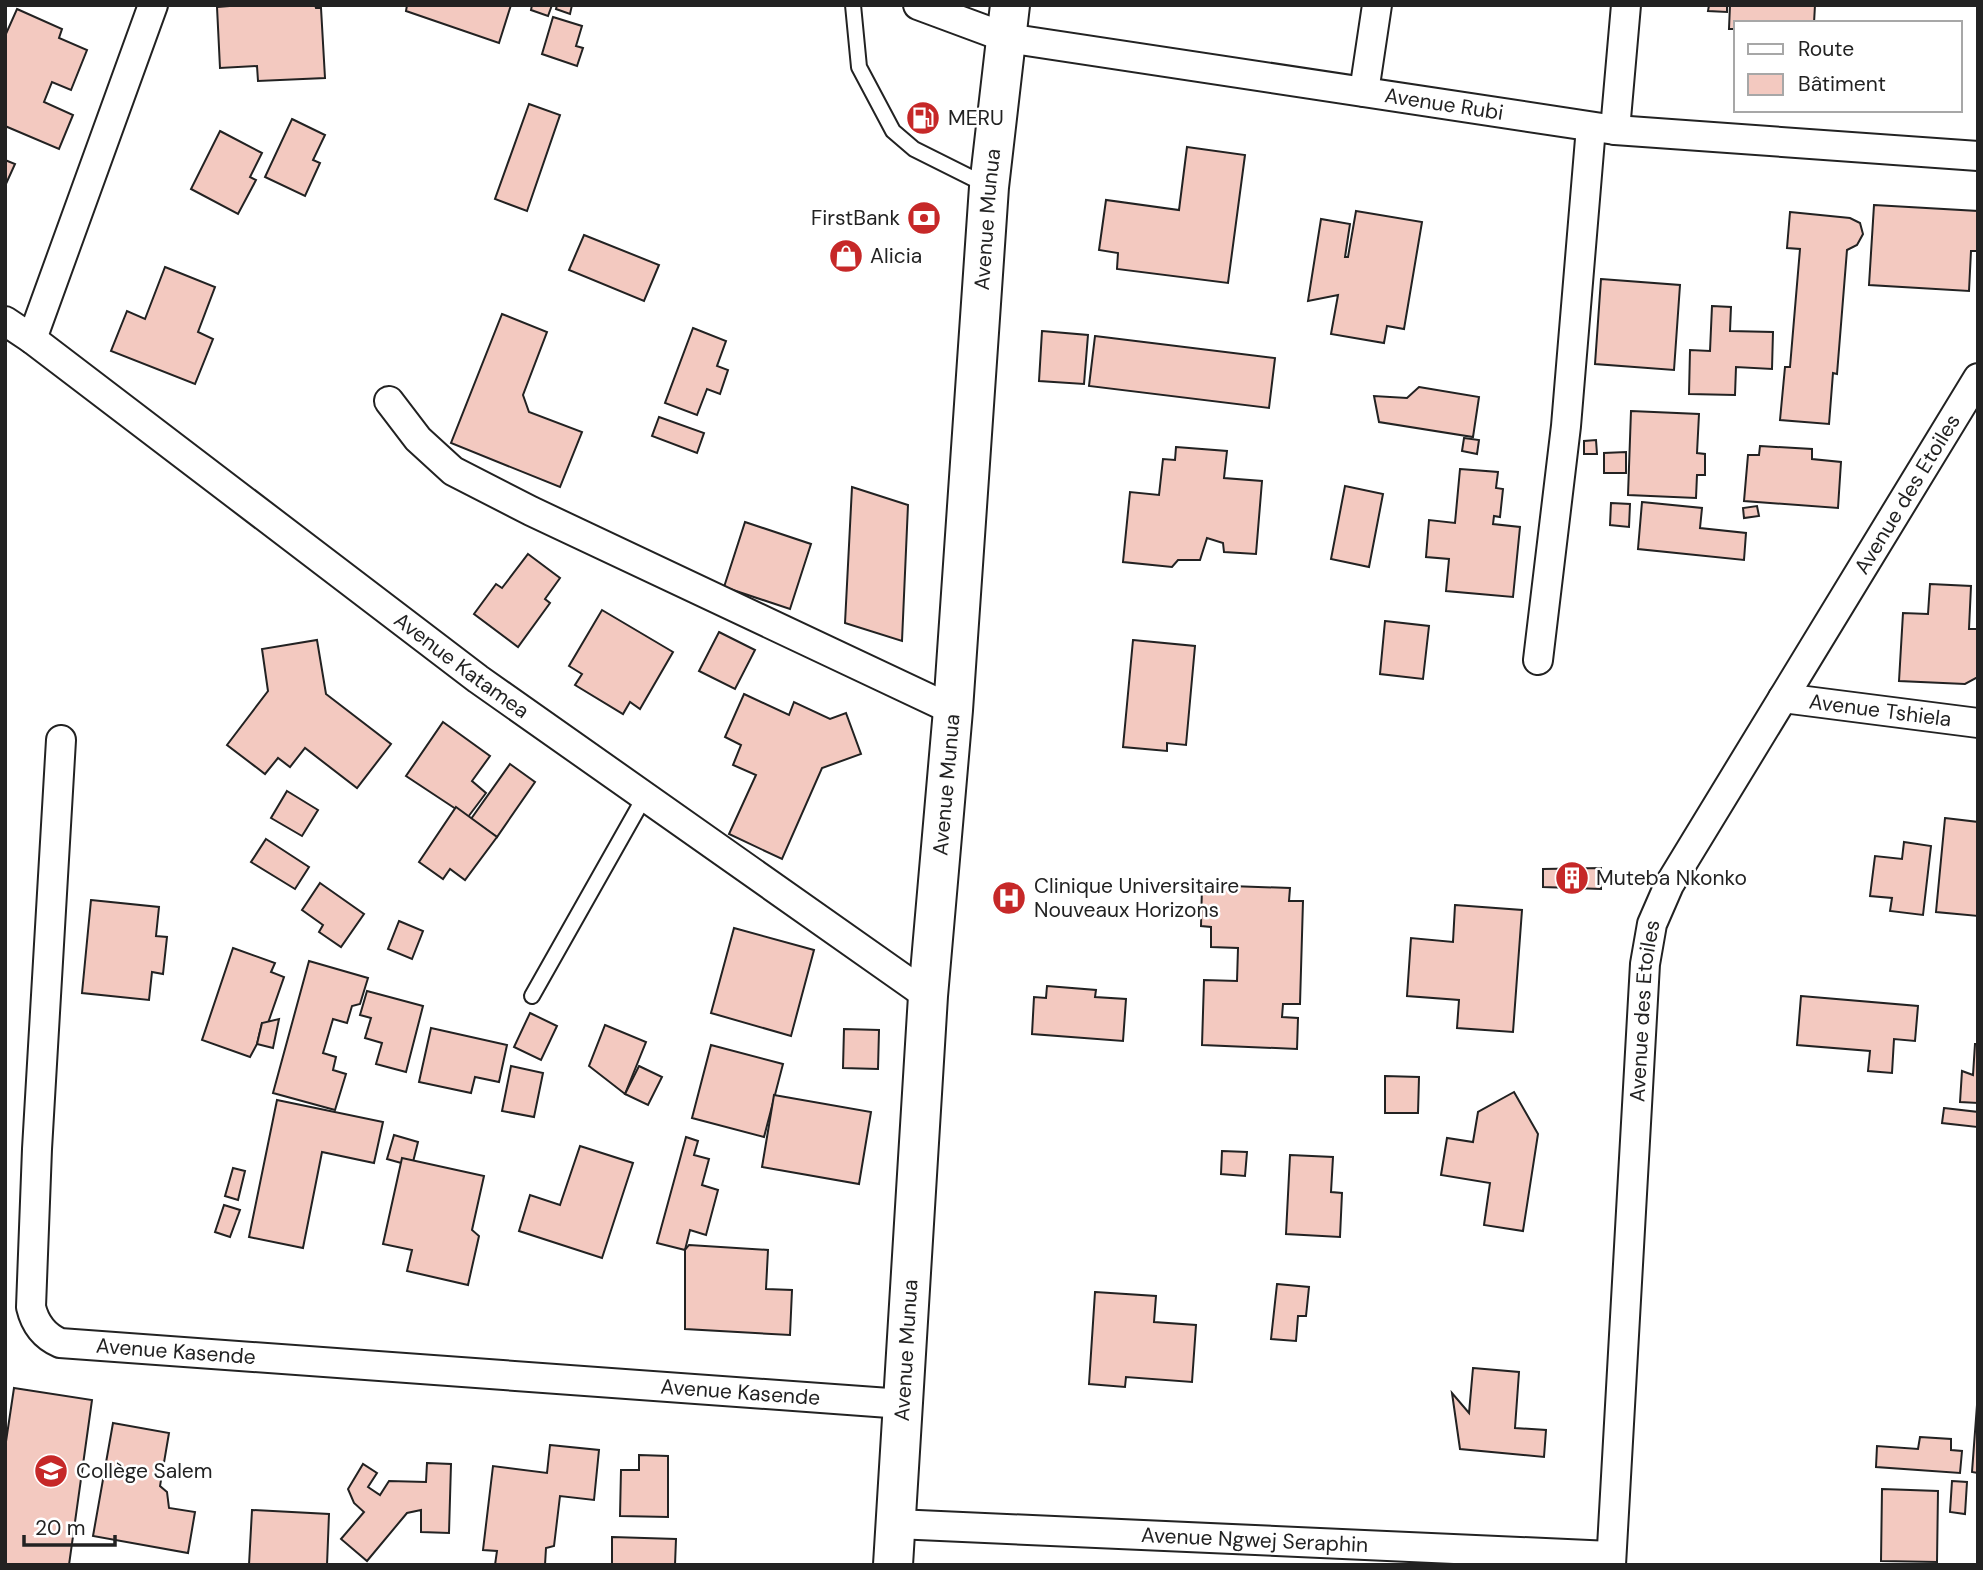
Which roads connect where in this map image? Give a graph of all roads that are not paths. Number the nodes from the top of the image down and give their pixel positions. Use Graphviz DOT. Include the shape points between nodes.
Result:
graph roads {
  1 [pos="153,5"];
  2 [pos="853,5"];
  3 [pos="918,5"];
  4 [pos="1377,5"];
  5 [pos="1626,5"];
  6 [pos="1008,22"];
  7 [pos="1364,92"];
  8 [pos="1603,128"];
  9 [pos="1978,156"];
  10 [pos="989,187"];
  11 [pos="5,321"];
  12 [pos="32,339"];
  13 [pos="1978,379"];
  14 [pos="389,401"];
  15 [pos="1538,660"];
  16 [pos="1783,698"];
  17 [pos="953,710"];
  18 [pos="1978,723"];
  19 [pos="61,740"];
  20 [pos="645,796"];
  21 [pos="532,996"];
  22 [pos="928,996"];
  23 [pos="903,1404"];
  24 [pos="896,1524"];
  25 [pos="1611,1560"];
  26 [pos="893,1565"];
  1 -- 12 [label="street"];
  2 -- 10 [label="lane" via="859,67 893,131 915,149"];
  3 -- 6 [label="street, Avenue Rubi"];
  4 -- 7 [label="street"];
  5 -- 8 [label="street"];
  6 -- 7 [label="street, Avenue Rubi"];
  6 -- 10 [label="main road, Avenue Munua"];
  7 -- 8 [label="street, Avenue Rubi"];
  8 -- 9 [label="street, Avenue Rubi"];
  8 -- 15 [label="street"];
  10 -- 17 [label="main road, Avenue Munua"];
  11 -- 12 [label="street, Avenue Katamea"];
  12 -- 20 [label="street, Avenue Katamea" via="478,679"];
  13 -- 16 [label="street, Avenue des Etoiles"];
  14 -- 17 [label="street" via="418,439 453,471"];
  16 -- 18 [label="street, Avenue Tshiela"];
  16 -- 25 [label="street, Avenue des Etoiles" via="1669,885 1652,924 1645,964"];
  17 -- 22 [label="main road, Avenue Munua"];
  19 -- 23 [label="street, Avenue Kasende" via="31,1307 46,1335 60,1342"];
  20 -- 21 [label="lane"];
  20 -- 22 [label="street, Avenue Katamea"];
  22 -- 23 [label="main road, Avenue Munua"];
  23 -- 24 [label="main road, Avenue Munua"];
  24 -- 25 [label="street, Avenue Ngwej Seraphin"];
  24 -- 26 [label="main road, Avenue Munua"];
}
